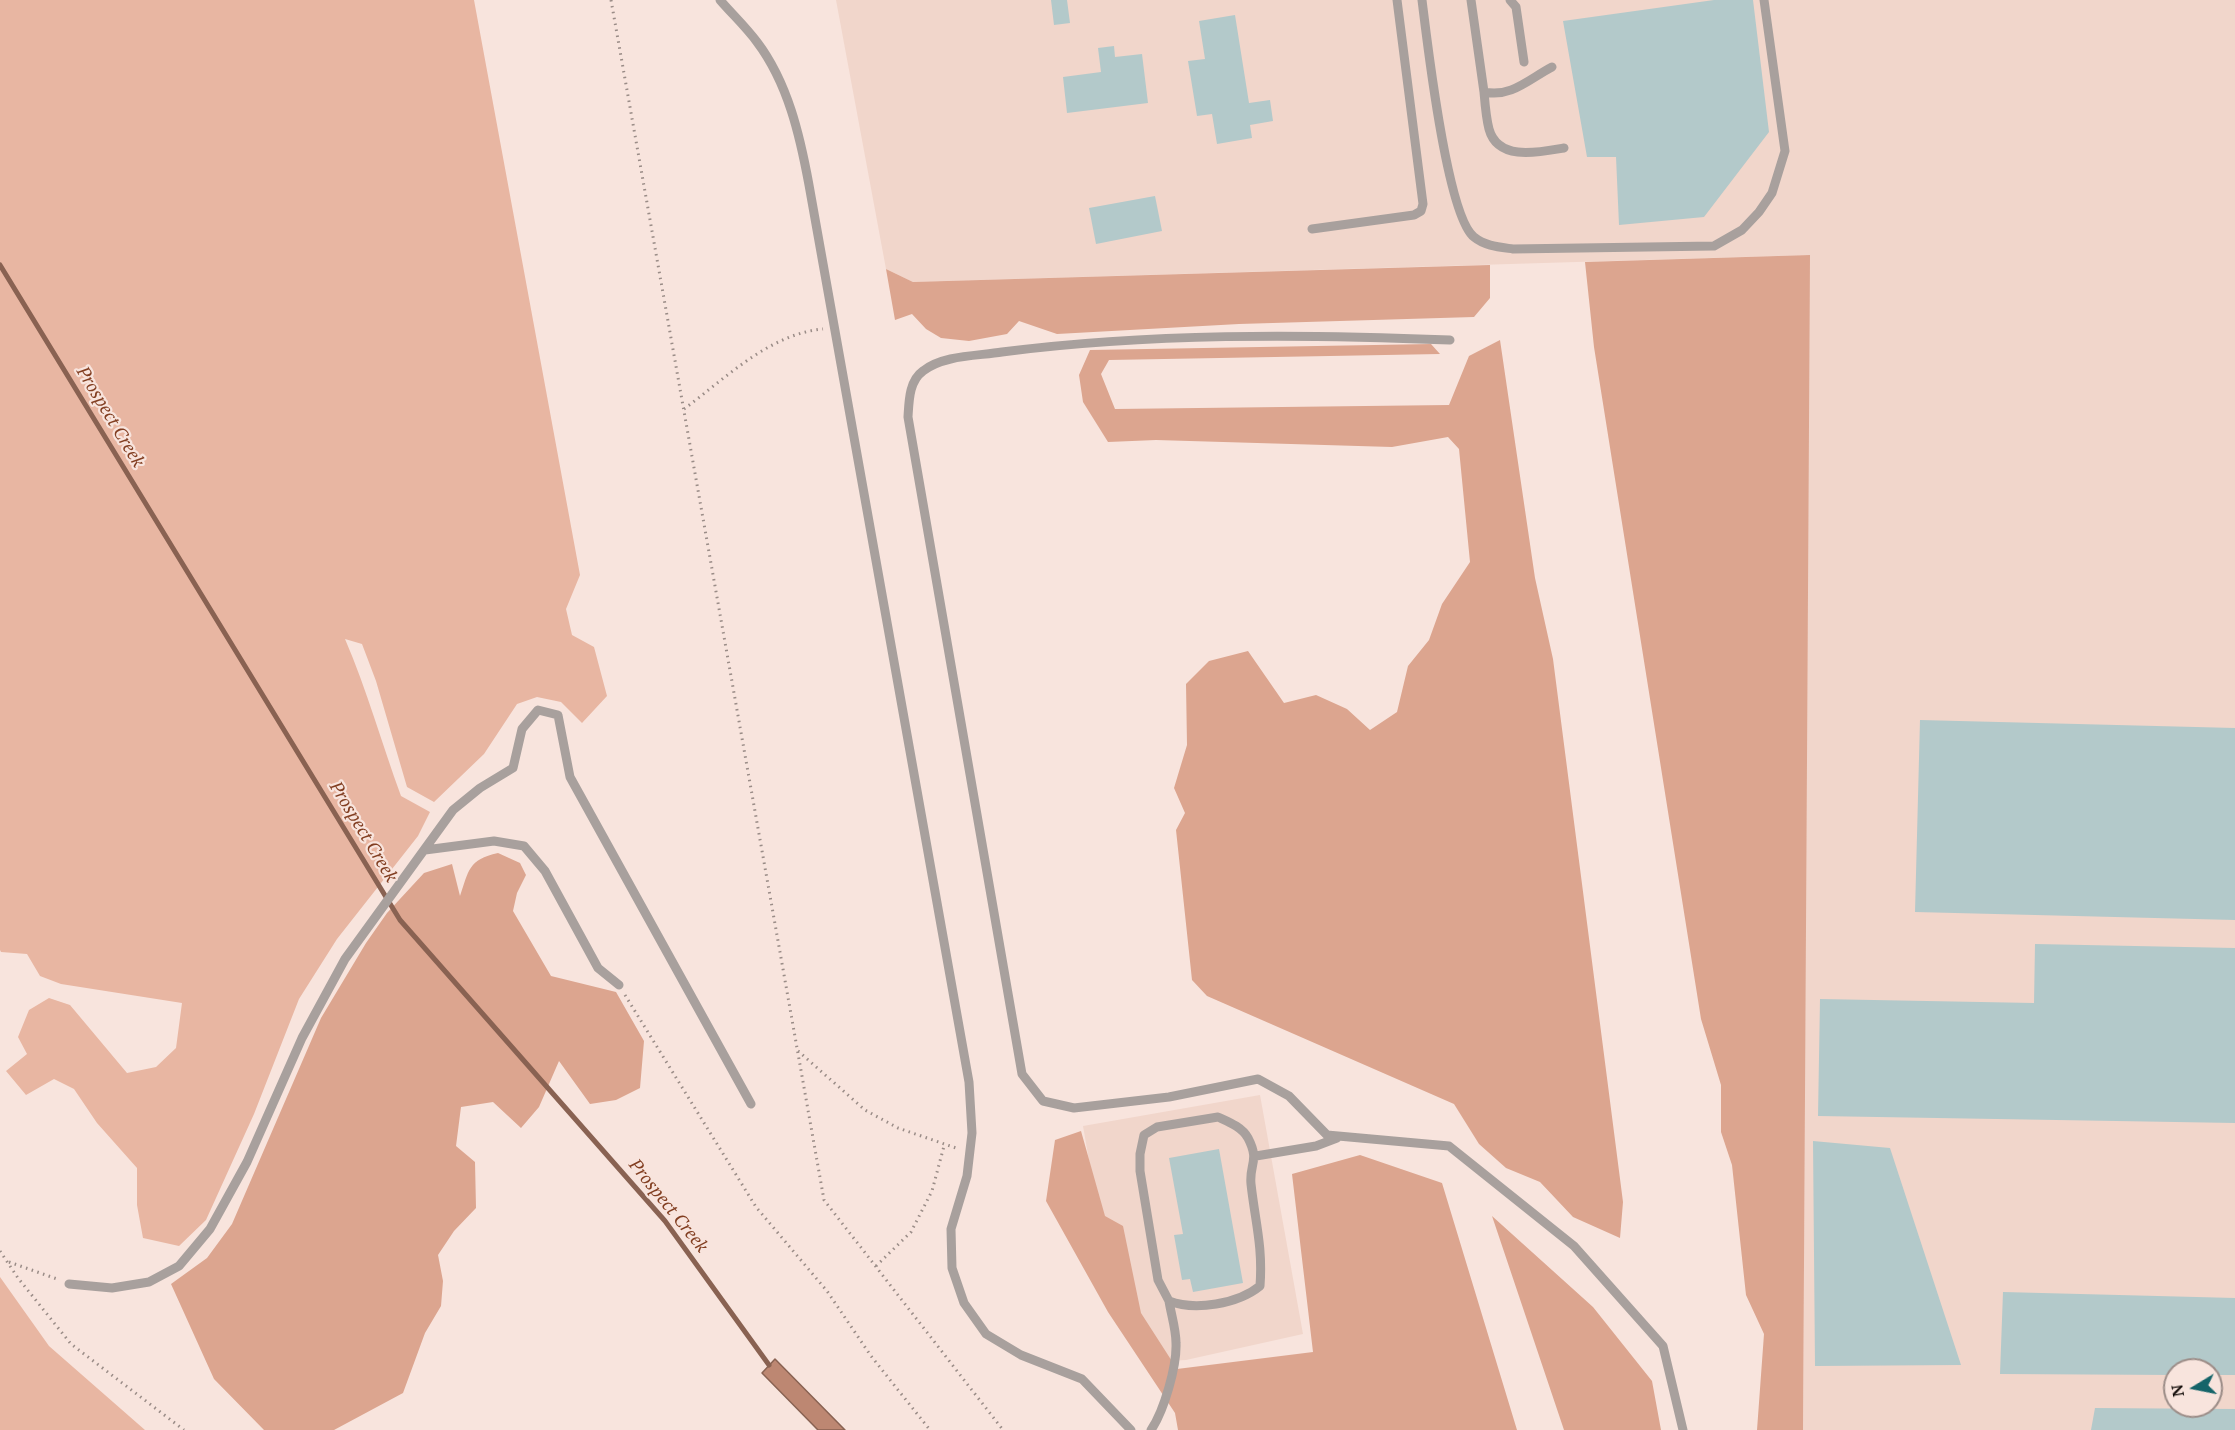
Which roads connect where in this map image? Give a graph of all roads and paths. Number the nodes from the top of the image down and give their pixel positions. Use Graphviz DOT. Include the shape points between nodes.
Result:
graph roads {
  1 [pos="611,0"];
  2 [pos="720,0"];
  3 [pos="1397,0"];
  4 [pos="1422,0"];
  5 [pos="1471,0"];
  6 [pos="1510,0"];
  7 [pos="1764,0"];
  8 [pos="1524,62"];
  9 [pos="1552,68"];
  10 [pos="1484,92"];
  11 [pos="1564,148"];
  12 [pos="1312,230"];
  13 [pos="836,329"];
  14 [pos="1450,340"];
  15 [pos="684,409"];
  16 [pos="425,850"];
  17 [pos="619,985"];
  18 [pos="798,1050"];
  19 [pos="751,1104"];
  20 [pos="1342,1136"];
  21 [pos="944,1146"];
  22 [pos="969,1152"];
  23 [pos="1256,1156"];
  24 [pos="0,1251"];
  25 [pos="8,1262"];
  26 [pos="875,1266"];
  27 [pos="69,1284"];
  28 [pos="1169,1301"];
  29 [pos="184,1430"];
  30 [pos="930,1430"];
  31 [pos="1003,1430"];
  32 [pos="1131,1430"];
  33 [pos="1151,1430"];
  34 [pos="1683,1430"];
  1 -- 15 [label="path"];
  2 -- 13 [label="lane" via="758,43 798,127"];
  3 -- 12 [label="lane" via="1421,211"];
  4 -- 7 [label="lane" via="1454,200 1462,223 1473,236 1489,245 1513,249 1714,246 1742,230 1772,193 1785,151"];
  5 -- 10 [label="lane"];
  6 -- 8 [label="lane" via="1516,7"];
  9 -- 10 [label="lane" via="1508,93"];
  10 -- 11 [label="lane" via="1489,131 1497,142 1510,151 1530,154"];
  13 -- 15 [label="path" via="787,336"];
  13 -- 22 [label="lane" via="969,1082"];
  14 -- 20 [label="lane" via="1150,338 1028,349 950,359 922,371 910,391 908,417 1022,1074 1043,1101 1074,1108 1169,1097 1258,1079 1289,1096 1327,1135"];
  15 -- 18 [label="path"];
  16 -- 17 [label="lane" via="494,840 524,846 545,871 598,968"];
  16 -- 19 [label="lane" via="453,810 513,768 522,729 538,710 558,715 570,777"];
  16 -- 27 [label="lane" via="345,959 302,1038 247,1162 210,1229 179,1266 149,1281 112,1288"];
  17 -- 30 [label="path" via="756,1207 827,1291 871,1356"];
  18 -- 21 [label="path" via="865,1110"];
  18 -- 26 [label="path" via="824,1200"];
  20 -- 23 [label="lane" via="1316,1146"];
  20 -- 34 [label="lane" via="1449,1146 1574,1246 1663,1346"];
  21 -- 22 [label="path"];
  21 -- 26 [label="path" via="932,1191 912,1232"];
  22 -- 32 [label="lane" via="967,1176 951,1229 952,1268 964,1304 986,1334 1021,1355 1082,1379"];
  23 -- 28 [label="lane" via="1251,1181 1260,1229 1260,1286 1248,1296 1221,1302 1184,1306"];
  23 -- 28 [label="lane" via="1247,1136 1233,1123 1218,1117 1157,1127 1144,1136 1140,1171 1158,1280"];
  24 -- 25 [label="path"];
  25 -- 27 [label="path"];
  25 -- 29 [label="path" via="71,1344"];
  26 -- 31 [label="path"];
  28 -- 33 [label="lane" via="1175,1352 1160,1417"];
}
